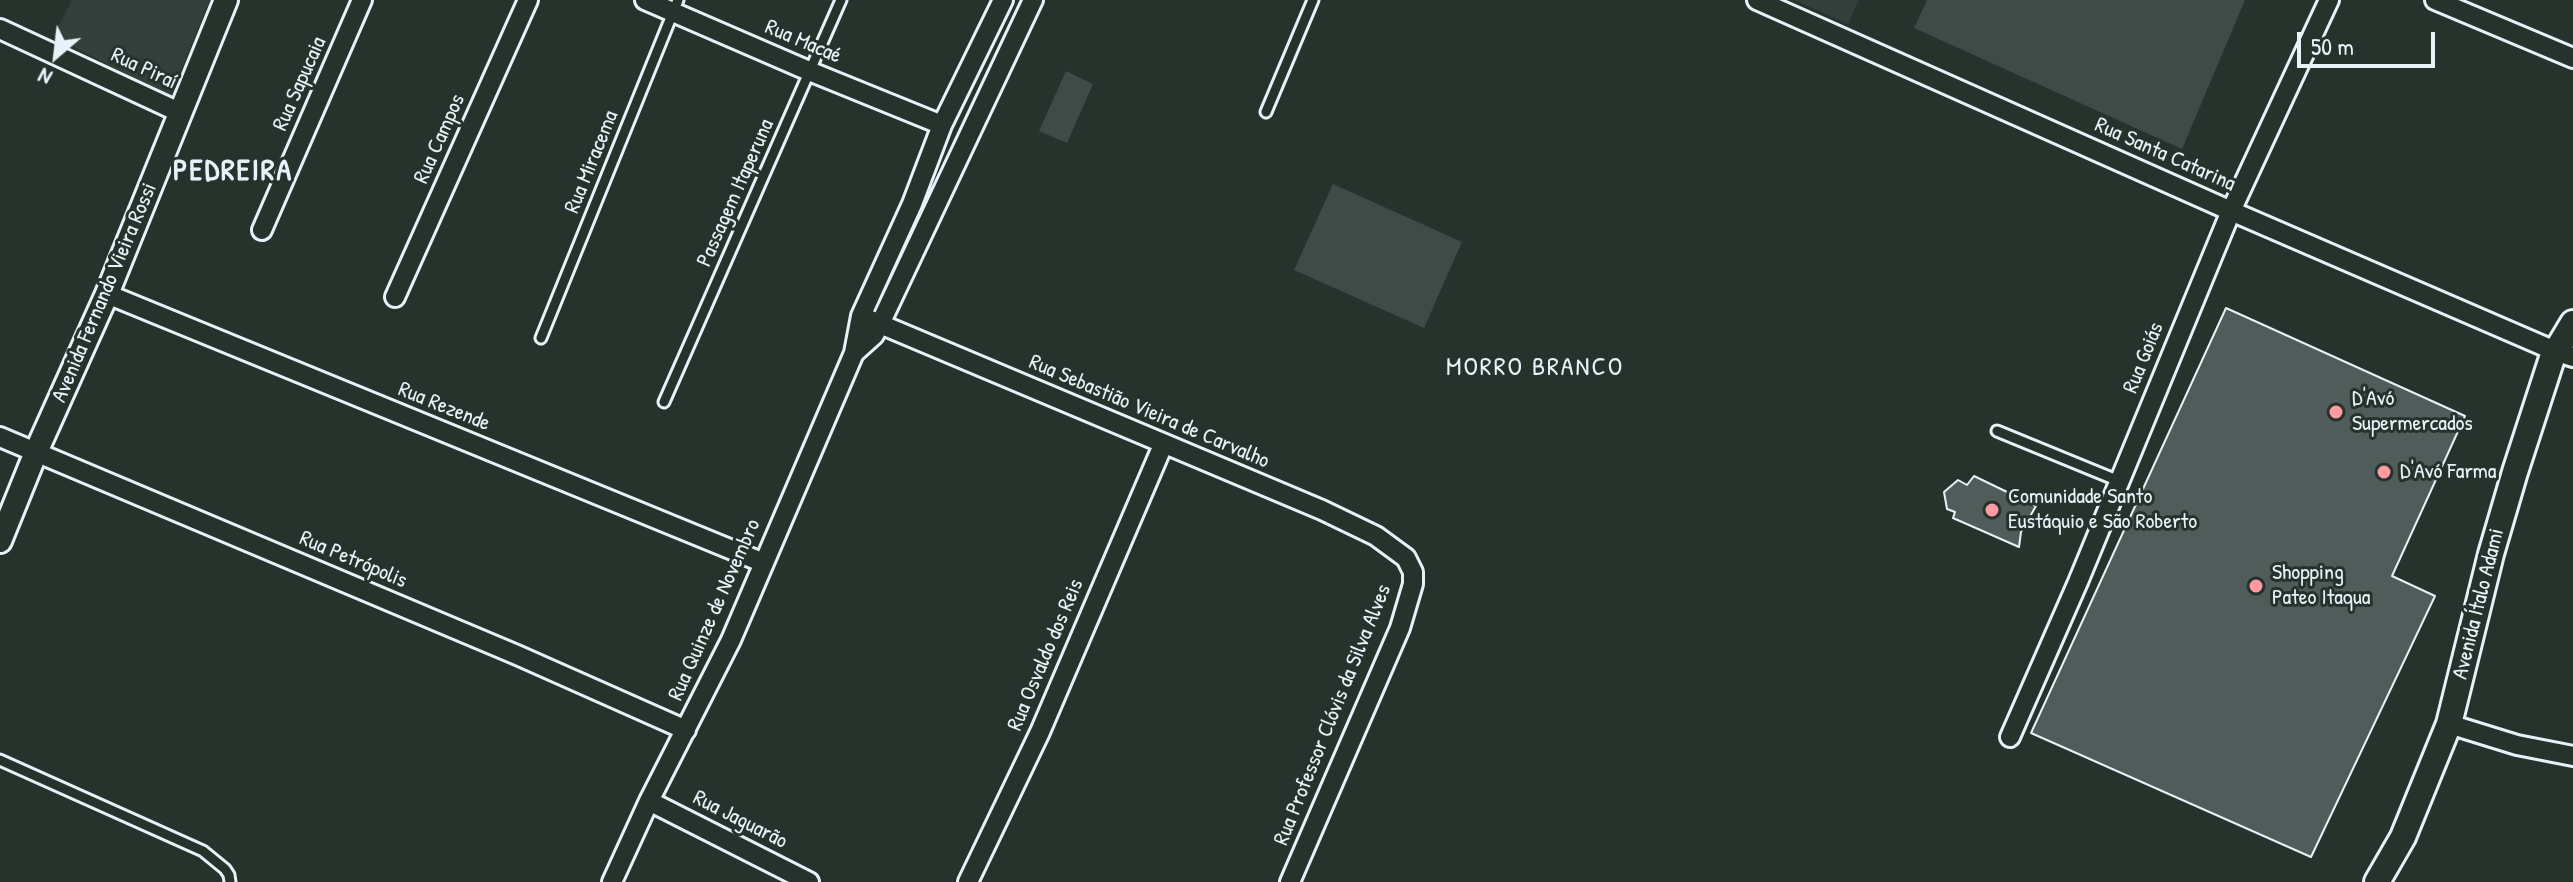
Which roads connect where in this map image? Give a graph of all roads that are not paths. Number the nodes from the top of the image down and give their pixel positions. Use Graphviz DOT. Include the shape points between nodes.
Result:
graph roads {
  1 [pos="226,0"];
  2 [pos="362,0"];
  3 [pos="528,0"];
  4 [pos="645,0"];
  5 [pos="841,0"];
  6 [pos="1003,0"];
  7 [pos="1033,0"];
  8 [pos="1313,0"];
  9 [pos="1757,0"];
  10 [pos="2329,0"];
  11 [pos="2435,0"];
  12 [pos="675,6"];
  13 [pos="0,29"];
  14 [pos="2573,58"];
  15 [pos="809,71"];
  16 [pos="957,98"];
  17 [pos="981,110"];
  18 [pos="1266,112"];
  19 [pos="181,113"];
  20 [pos="942,125"];
  21 [pos="2231,211"];
  22 [pos="262,230"];
  23 [pos="107,294"];
  24 [pos="395,297"];
  25 [pos="861,316"];
  26 [pos="2573,323"];
  27 [pos="880,324"];
  28 [pos="541,338"];
  29 [pos="854,353"];
  30 [pos="2564,354"];
  31 [pos="664,402"];
  32 [pos="1997,431"];
  33 [pos="0,437"];
  34 [pos="1163,445"];
  35 [pos="36,452"];
  36 [pos="2119,481"];
  37 [pos="0,541"];
  38 [pos="764,563"];
  39 [pos="1410,565"];
  40 [pos="2449,724"];
  41 [pos="686,730"];
  42 [pos="2010,737"];
  43 [pos="2573,756"];
  44 [pos="0,760"];
  45 [pos="649,801"];
  46 [pos="230,882"];
  47 [pos="612,882"];
  48 [pos="809,882"];
  49 [pos="968,882"];
  50 [pos="1290,882"];
  51 [pos="2377,882"];
  1 -- 19 [label="street, Avenida Fernando Vieira Rossi"];
  2 -- 22 [label="street, Rua Sapucaia"];
  3 -- 24 [label="street, Rua Campos"];
  4 -- 12 [label="street, Rua Macaé"];
  5 -- 15 [label="lane, Passagem Itaperuna"];
  6 -- 16 [label="street, Rua Quinze de Novembro"];
  7 -- 17 [label="street, Rua Quinze de Novembro"];
  8 -- 18 [label="lane"];
  9 -- 21 [label="street, Rua Santa Catarina"];
  10 -- 21 [label="street, Rua Goiás"];
  11 -- 14 [label="street"];
  12 -- 15 [label="street, Rua Macaé"];
  12 -- 28 [label="lane, Rua Miracema"];
  13 -- 19 [label="street, Rua Piraí"];
  15 -- 20 [label="street, Rua Macaé"];
  15 -- 31 [label="lane, Passagem Itaperuna"];
  16 -- 17 [label="street"];
  16 -- 20 [label="street, Rua Quinze de Novembro"];
  17 -- 27 [label="street, Rua Quinze de Novembro"];
  19 -- 23 [label="street, Avenida Fernando Vieira Rossi"];
  20 -- 25 [label="street, Rua Quinze de Novembro"];
  21 -- 30 [label="street, Rua Santa Catarina"];
  21 -- 36 [label="street, Rua Goiás"];
  23 -- 35 [label="street, Avenida Fernando Vieira Rossi"];
  23 -- 38 [label="street, Rua Rezende"];
  25 -- 27 [label="street, Rua Sebastião Vieira de Carvalho"];
  25 -- 29 [label="street, Rua Quinze de Novembro"];
  26 -- 30 [label="main road, Avenida Ítalo Adami"];
  27 -- 29 [label="street, Rua Quinze de Novembro"];
  27 -- 34 [label="street, Rua Sebastião Vieira de Carvalho"];
  29 -- 38 [label="street, Rua Quinze de Novembro"];
  30 -- 40 [label="main road, Avenida Ítalo Adami" via="2491,554"];
  32 -- 36 [label="lane"];
  33 -- 35 [label="street, Rua Petrópolis"];
  34 -- 39 [label="street, Rua Sebastião Vieira de Carvalho" via="1362,529"];
  34 -- 49 [label="street, Rua Osvaldo dos Reis" via="1040,732"];
  35 -- 37 [label="street, Avenida Fernando Vieira Rossi"];
  35 -- 41 [label="street, Rua Petrópolis"];
  36 -- 42 [label="street, Rua Goiás"];
  38 -- 41 [label="street, Rua Quinze de Novembro"];
  39 -- 50 [label="street, Rua Professor Clóvis da Silva Alves" via="1413,584 1400,628"];
  40 -- 43 [label="street"];
  40 -- 51 [label="main road, Avenida Ítalo Adami" via="2403,837"];
  41 -- 45 [label="street, Rua Quinze de Novembro"];
  44 -- 46 [label="lane" via="203,851 225,869"];
  45 -- 47 [label="street, Rua Quinze de Novembro"];
  45 -- 48 [label="street, Rua Jaguarão"];
}
